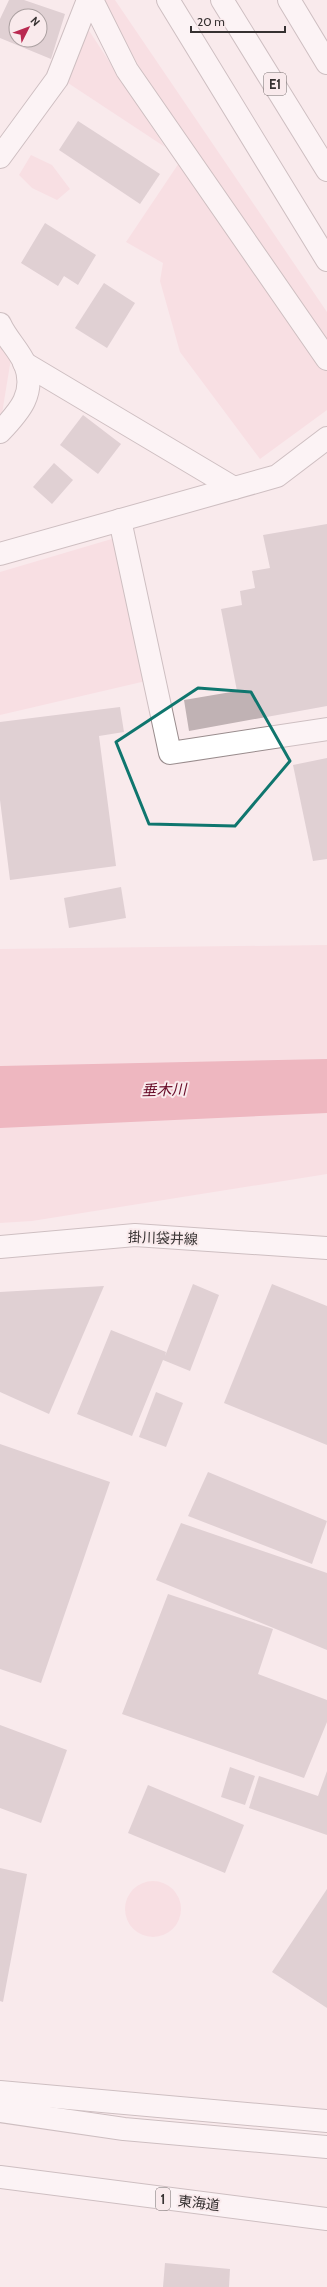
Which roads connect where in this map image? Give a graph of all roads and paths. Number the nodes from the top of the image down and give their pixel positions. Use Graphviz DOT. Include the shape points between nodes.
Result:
graph roads {
  1 [pos="88,0"];
  2 [pos="92,0"];
  3 [pos="168,0"];
  4 [pos="222,0"];
  5 [pos="289,0"];
  6 [pos="327,63"];
  7 [pos="0,157"];
  8 [pos="327,170"];
  9 [pos="327,260"];
  10 [pos="0,324"];
  11 [pos="327,359"];
  12 [pos="24,363"];
  13 [pos="0,432"];
  14 [pos="327,438"];
  15 [pos="234,488"];
  16 [pos="120,520"];
  17 [pos="0,554"];
  18 [pos="327,729"];
  19 [pos="0,1247"];
  20 [pos="327,1248"];
  21 [pos="0,2092"];
  22 [pos="0,2111"];
  23 [pos="327,2121"];
  24 [pos="327,2147"];
  25 [pos="0,2177"];
  26 [pos="325,2219"];
  1 -- 7 [label="main road" via="57,78"];
  2 -- 11 [label="main road" via="127,70"];
  3 -- 9 [label="main road"];
  4 -- 8 [label="main road, E1"];
  5 -- 6 [label="main road"];
  10 -- 12 [label="main road" via="5,336"];
  12 -- 13 [label="main road" via="30,390 15,416"];
  12 -- 15 [label="main road"];
  14 -- 15 [label="main road" via="277,476"];
  15 -- 16 [label="main road"];
  16 -- 17 [label="main road"];
  16 -- 18 [label="main road" via="170,753"];
  19 -- 20 [label="main road, 掛川袋井線" via="135,1235"];
  21 -- 23 [label="main road"];
  22 -- 24 [label="main road" via="124,2129"];
  25 -- 26 [label="main road, 東海道 / 1"];
}
